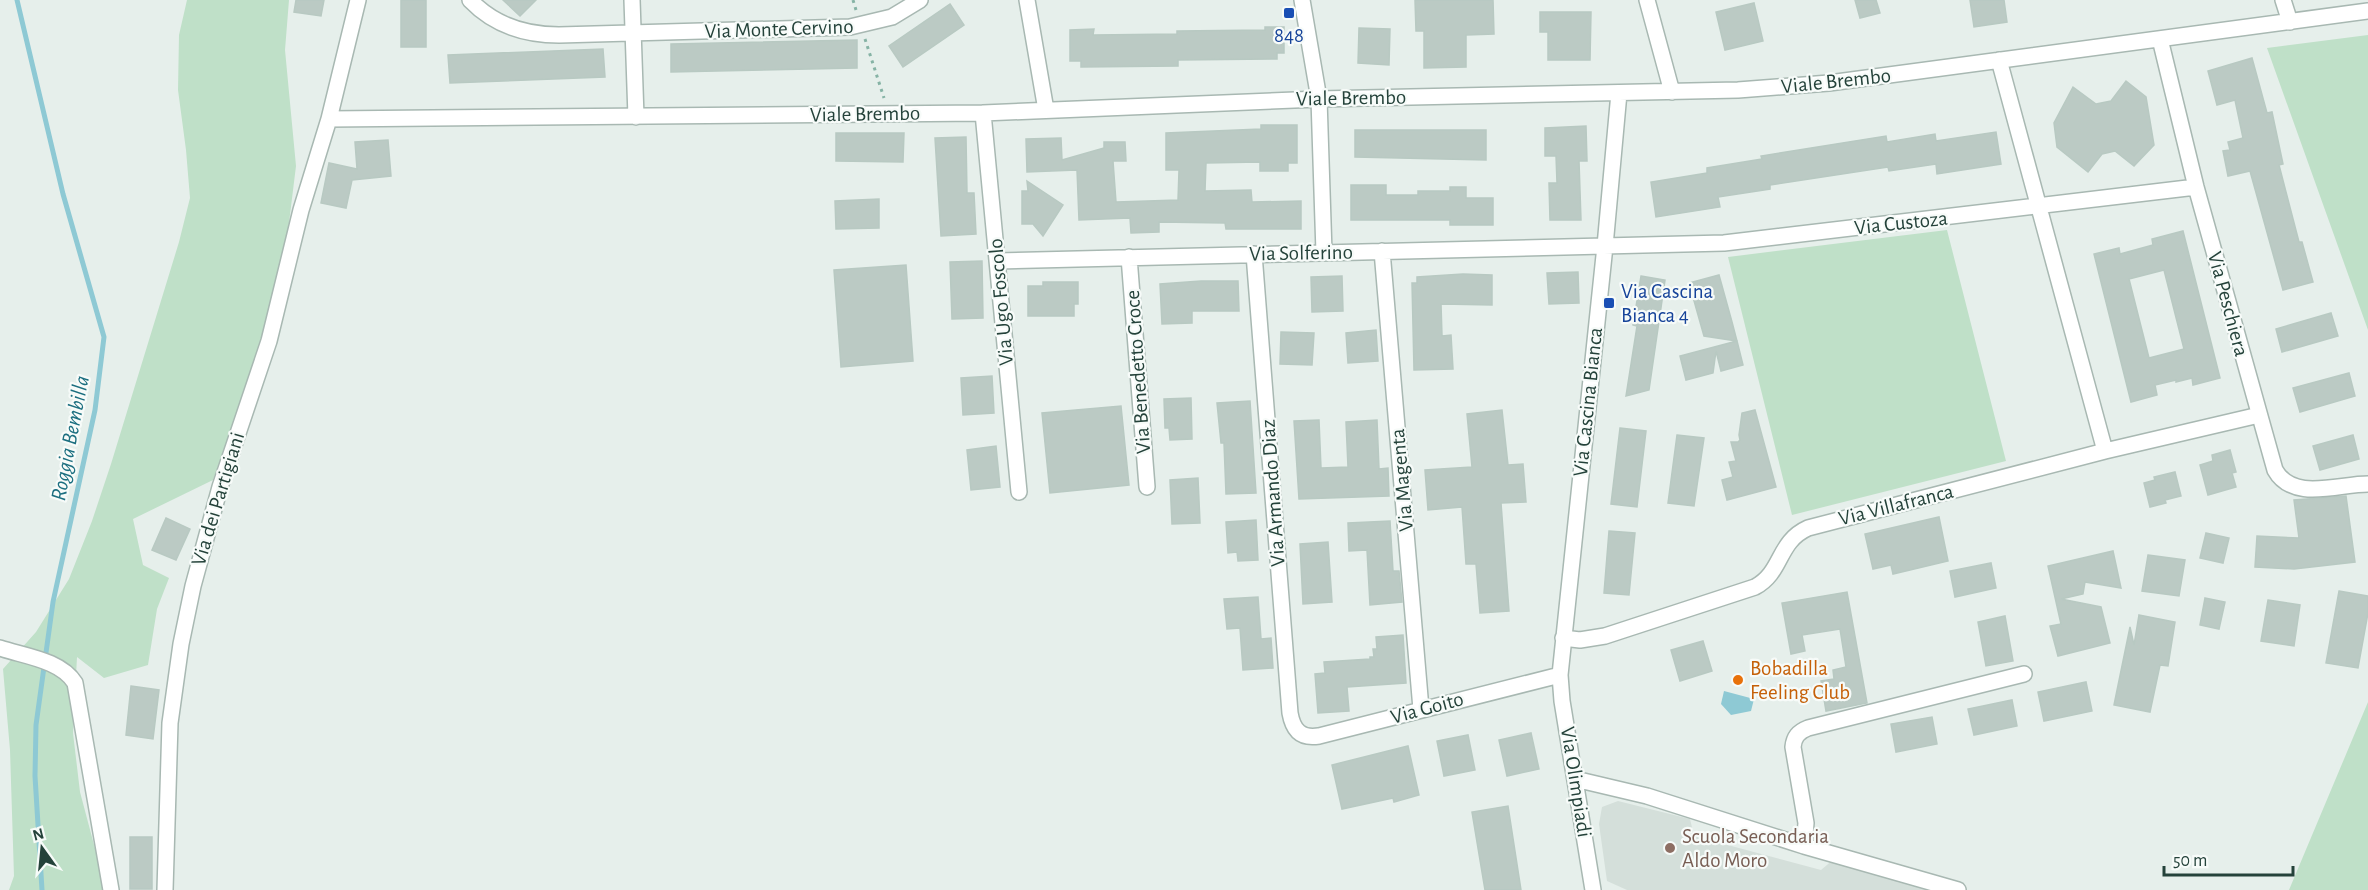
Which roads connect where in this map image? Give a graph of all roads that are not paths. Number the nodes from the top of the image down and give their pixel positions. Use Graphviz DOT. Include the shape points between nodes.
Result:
graph roads {
  1 [pos="358,0"];
  2 [pos="470,0"];
  3 [pos="632,0"];
  4 [pos="920,0"];
  5 [pos="1027,0"];
  6 [pos="1302,0"];
  7 [pos="1647,0"];
  8 [pos="2283,0"];
  9 [pos="2368,11"];
  10 [pos="2290,22"];
  11 [pos="632,33"];
  12 [pos="2160,39"];
  13 [pos="1999,60"];
  14 [pos="1672,92"];
  15 [pos="1619,93"];
  16 [pos="1319,99"];
  17 [pos="1046,110"];
  18 [pos="983,113"];
  19 [pos="636,117"];
  20 [pos="329,119"];
  21 [pos="2196,187"];
  22 [pos="2039,207"];
  23 [pos="1605,246"];
  24 [pos="1382,251"];
  25 [pos="1323,253"];
  26 [pos="1254,254"];
  27 [pos="1129,257"];
  28 [pos="997,261"];
  29 [pos="2259,415"];
  30 [pos="2105,451"];
  31 [pos="2368,484"];
  32 [pos="1147,487"];
  33 [pos="1019,492"];
  34 [pos="1563,638"];
  35 [pos="0,648"];
  36 [pos="2024,674"];
  37 [pos="1560,675"];
  38 [pos="1421,710"];
  39 [pos="1297,731"];
  40 [pos="1575,779"];
  41 [pos="1804,846"];
  42 [pos="111,890"];
  43 [pos="165,890"];
  44 [pos="1593,890"];
  45 [pos="1958,890"];
  1 -- 20 [label="street, Via dei Partigiani"];
  2 -- 11 [label="street, Via Monte Cervino" via="498,21 526,32"];
  3 -- 11 [label="street"];
  4 -- 11 [label="street, Via Monte Cervino" via="892,17 861,26"];
  5 -- 17 [label="street"];
  6 -- 16 [label="street"];
  7 -- 14 [label="street"];
  8 -- 10 [label="street"];
  9 -- 10 [label="street, Viale Brembo"];
  10 -- 12 [label="street, Viale Brembo"];
  11 -- 19 [label="street"];
  12 -- 13 [label="street, Viale Brembo"];
  12 -- 21 [label="street, Via Peschiera"];
  13 -- 14 [label="street, Viale Brembo" via="1808,86"];
  13 -- 22 [label="street"];
  14 -- 15 [label="street, Viale Brembo"];
  15 -- 16 [label="street, Viale Brembo"];
  15 -- 23 [label="street, Via Cascina Bianca"];
  16 -- 17 [label="street, Viale Brembo"];
  16 -- 25 [label="street"];
  17 -- 18 [label="street, Viale Brembo"];
  18 -- 19 [label="street, Viale Brembo"];
  18 -- 28 [label="street, Via Ugo Foscolo"];
  19 -- 20 [label="street, Viale Brembo"];
  20 -- 43 [label="street, Via dei Partigiani" via="301,210 266,350 209,525 186,621 169,736"];
  21 -- 22 [label="street, Via Custoza"];
  21 -- 29 [label="street, Via Peschiera"];
  22 -- 23 [label="street, Via Custoza" via="1724,243"];
  22 -- 30 [label="street"];
  23 -- 24 [label="street, Via Solferino"];
  23 -- 34 [label="street, Via Cascina Bianca"];
  24 -- 25 [label="street, Via Solferino"];
  24 -- 38 [label="street, Via Magenta"];
  25 -- 26 [label="street, Via Solferino"];
  26 -- 27 [label="street, Via Solferino"];
  26 -- 39 [label="street, Via Armando Diaz" via="1290,712"];
  27 -- 28 [label="street, Via Solferino"];
  27 -- 32 [label="street, Via Benedetto Croce"];
  28 -- 33 [label="street, Via Ugo Foscolo"];
  29 -- 30 [label="street, Via Villafranca"];
  29 -- 31 [label="street, Via Peschiera" via="2275,470 2286,484 2301,489"];
  30 -- 34 [label="street, Via Villafranca" via="1808,528 1789,540 1772,574 1755,587 1605,636"];
  34 -- 37 [label="street, Via Cascina Bianca"];
  35 -- 42 [label="street" via="53,665 69,674 76,687"];
  36 -- 41 [label="street" via="1799,732 1793,747 1806,823"];
  37 -- 38 [label="street, Via Goito"];
  37 -- 40 [label="street, Via Olimpiadi"];
  38 -- 39 [label="street, Via Goito" via="1314,737"];
  40 -- 41 [label="street" via="1647,796"];
  40 -- 44 [label="street, Via Olimpiadi"];
  41 -- 45 [label="street"];
}
